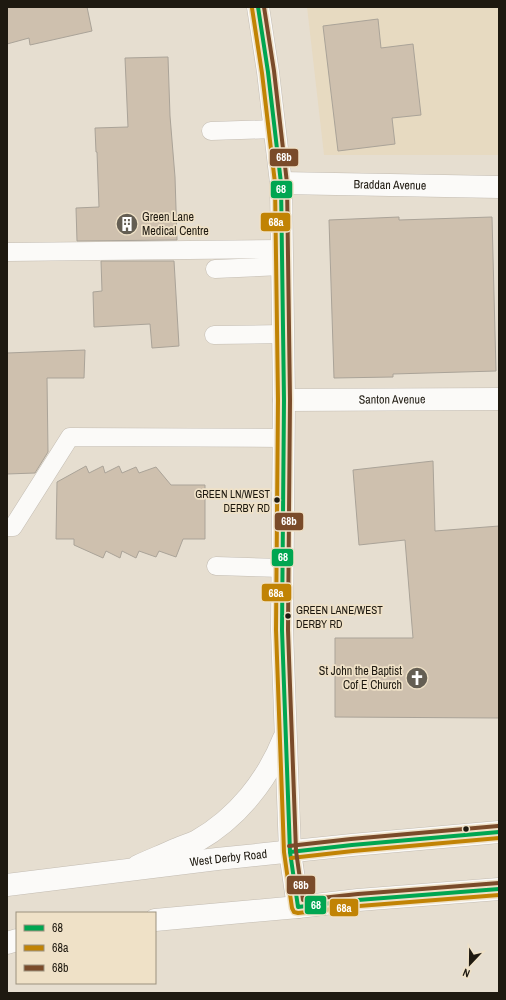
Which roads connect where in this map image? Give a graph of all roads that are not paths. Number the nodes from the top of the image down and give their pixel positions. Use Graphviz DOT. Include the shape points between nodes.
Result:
graph roads {
  1 [pos="258,7"];
  2 [pos="275,129"];
  3 [pos="211,131"];
  4 [pos="281,183"];
  5 [pos="499,187"];
  6 [pos="7,252"];
  7 [pos="282,258"];
  8 [pos="215,269"];
  9 [pos="283,334"];
  10 [pos="214,335"];
  11 [pos="499,399"];
  12 [pos="284,400"];
  13 [pos="284,438"];
  14 [pos="7,527"];
  15 [pos="216,566"];
  16 [pos="282,568"];
  17 [pos="286,733"];
  18 [pos="499,832"];
  19 [pos="290,852"];
  20 [pos="126,870"];
  21 [pos="7,885"];
  22 [pos="499,889"];
  23 [pos="298,907"];
  24 [pos="156,920"];
  1 -- 2 [label="main road"];
  2 -- 3 [label="lane"];
  2 -- 4 [label="main road"];
  4 -- 5 [label="main road, Braddan Avenue"];
  4 -- 7 [label="main road"];
  6 -- 7 [label="lane" via="212,250"];
  7 -- 8 [label="lane"];
  7 -- 9 [label="main road"];
  9 -- 10 [label="lane"];
  9 -- 12 [label="main road"];
  11 -- 12 [label="main road, Santon Avenue"];
  12 -- 13 [label="main road"];
  13 -- 14 [label="lane" via="70,437 13,527"];
  13 -- 16 [label="main road"];
  15 -- 16 [label="lane"];
  16 -- 17 [label="main road"];
  17 -- 19 [label="main road"];
  17 -- 20 [label="main road" via="268,771 253,793 231,815 196,841"];
  18 -- 19 [label="main road, West Derby Road"];
  19 -- 20 [label="main road, West Derby Road"];
  19 -- 23 [label="main road"];
  20 -- 21 [label="main road, West Derby Road"];
  22 -- 23 [label="main road"];
  23 -- 24 [label="main road"];
}
